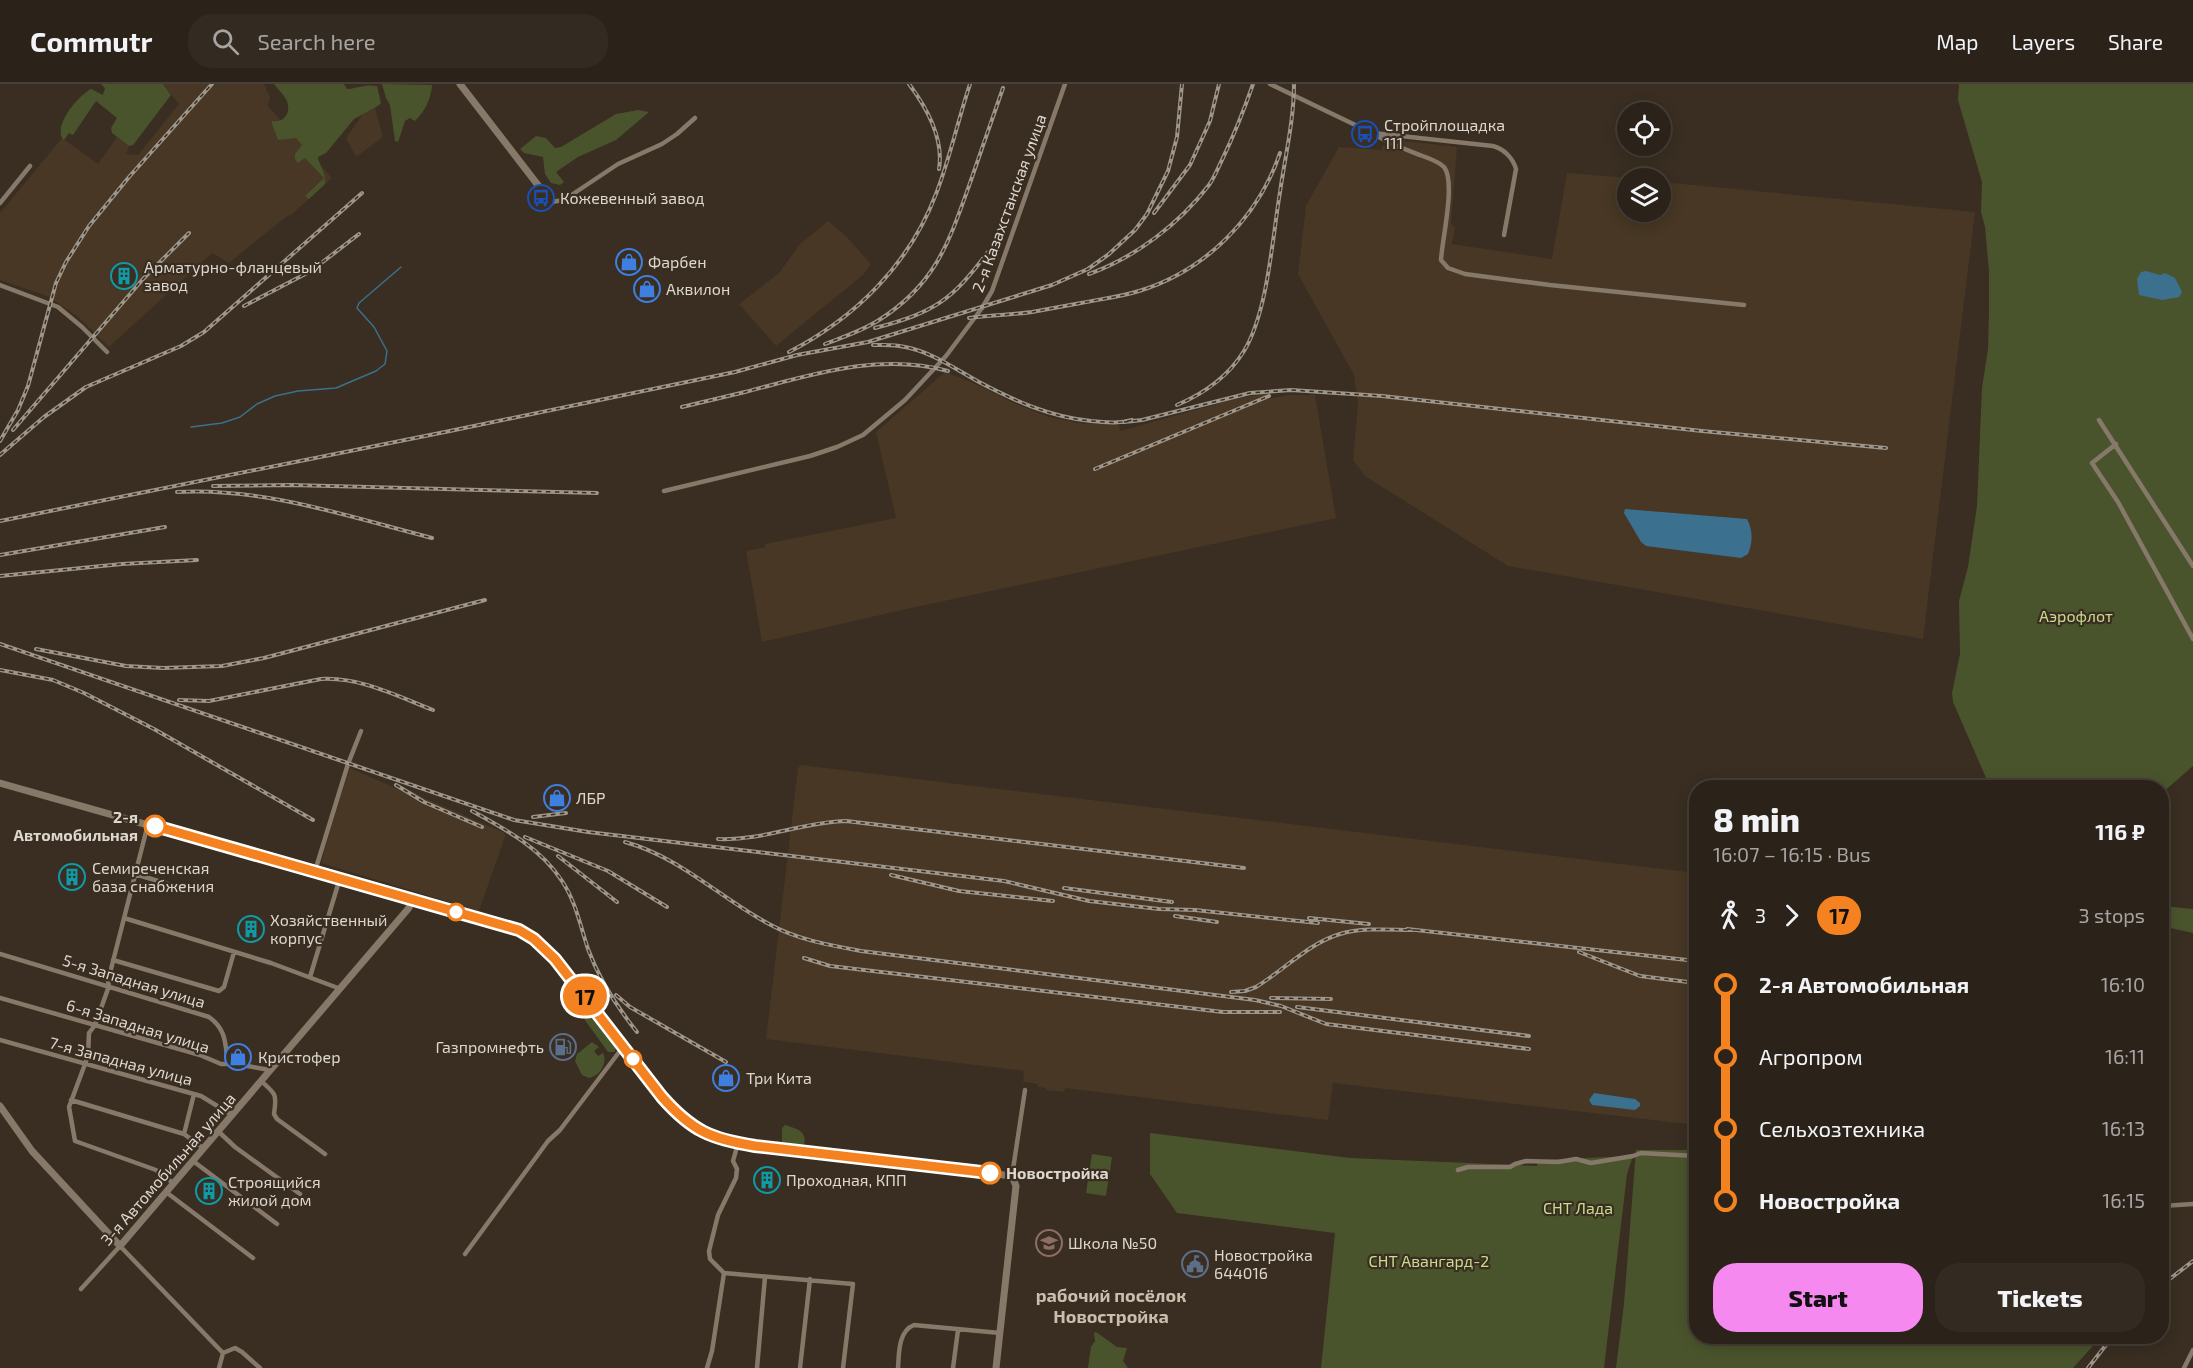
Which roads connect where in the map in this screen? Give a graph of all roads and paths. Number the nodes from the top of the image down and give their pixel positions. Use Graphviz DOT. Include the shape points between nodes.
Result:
graph roads {
  1 [pos="460,84"];
  2 [pos="1065,84"];
  3 [pos="1270,84"];
  4 [pos="695,118"];
  5 [pos="1372,133"];
  6 [pos="30,166"];
  7 [pos="551,202"];
  8 [pos="0,203"];
  9 [pos="1504,235"];
  10 [pos="0,285"];
  11 [pos="1744,304"];
  12 [pos="107,352"];
  13 [pos="2099,420"];
  14 [pos="2116,444"];
  15 [pos="664,491"];
  16 [pos="2193,566"];
  17 [pos="2193,639"];
  18 [pos="361,731"];
  19 [pos="0,783"];
  20 [pos="148,824"];
  21 [pos="315,871"];
  22 [pos="135,874"];
  23 [pos="340,878"];
  24 [pos="184,889"];
  25 [pos="413,900"];
  26 [pos="124,918"];
  27 [pos="234,952"];
  28 [pos="0,954"];
  29 [pos="113,960"];
  30 [pos="310,978"];
  31 [pos="109,986"];
  32 [pos="338,988"];
  33 [pos="0,998"];
  34 [pos="95,1025"];
  35 [pos="0,1041"];
  36 [pos="623,1047"];
  37 [pos="86,1064"];
  38 [pos="228,1064"];
  39 [pos="270,1070"];
  40 [pos="260,1081"];
  41 [pos="1025,1090"];
  42 [pos="194,1094"];
  43 [pos="71,1100"];
  44 [pos="0,1106"];
  45 [pos="232,1115"];
  46 [pos="218,1131"];
  47 [pos="184,1134"];
  48 [pos="738,1143"];
  49 [pos="203,1148"];
  50 [pos="325,1154"];
  51 [pos="1689,1156"];
  52 [pos="193,1160"];
  53 [pos="1458,1170"];
  54 [pos="1012,1176"];
  55 [pos="173,1183"];
  56 [pos="166,1192"];
  57 [pos="300,1194"];
  58 [pos="2193,1204"];
  59 [pos="2169,1206"];
  60 [pos="277,1224"];
  61 [pos="120,1246"];
  62 [pos="465,1254"];
  63 [pos="254,1258"];
  64 [pos="724,1274"];
  65 [pos="765,1277"];
  66 [pos="810,1279"];
  67 [pos="81,1289"];
  68 [pos="958,1330"];
  69 [pos="1000,1333"];
  70 [pos="2193,1350"];
  71 [pos="222,1353"];
  72 [pos="219,1368"];
  73 [pos="260,1368"];
  74 [pos="706,1368"];
  75 [pos="757,1368"];
  76 [pos="800,1368"];
  77 [pos="843,1368"];
  78 [pos="898,1368"];
  79 [pos="953,1368"];
  80 [pos="996,1368"];
  81 [pos="2184,1368"];
  1 -- 7 [label="main road"];
  2 -- 15 [label="street, 2-я Казахстанская улица" via="992,291 954,346 905,400 862,435 837,447"];
  3 -- 5 [label="street"];
  4 -- 7 [label="street" via="662,144 618,164 564,200"];
  5 -- 9 [label="street" via="1503,150 1516,169"];
  5 -- 11 [label="street" via="1387,143 1430,158 1448,174 1441,260 1448,268 1465,274 1550,285"];
  6 -- 8 [label="street"];
  10 -- 12 [label="street" via="58,307"];
  13 -- 14 [label="street"];
  14 -- 16 [label="street"];
  14 -- 17 [label="street" via="2092,463 2118,502"];
  18 -- 21 [label="street"];
  19 -- 20 [label="main road"];
  20 -- 21 [label="main road"];
  20 -- 22 [label="street"];
  21 -- 23 [label="main road"];
  22 -- 24 [label="street"];
  22 -- 26 [label="street"];
  23 -- 25 [label="main road"];
  23 -- 30 [label="street"];
  25 -- 32 [label="main road, 3-я Автомобильная улица"];
  25 -- 36 [label="main road" via="519,930 534,939 562,967"];
  26 -- 27 [label="street"];
  26 -- 29 [label="street"];
  27 -- 29 [label="street" via="224,987 219,991"];
  27 -- 30 [label="street"];
  28 -- 31 [label="street, 5-я Западная улица"];
  29 -- 31 [label="street"];
  30 -- 32 [label="street"];
  31 -- 34 [label="street"];
  31 -- 38 [label="street, 5-я Западная улица" via="209,1017 224,1031"];
  32 -- 39 [label="main road, 3-я Автомобильная улица"];
  33 -- 34 [label="street, 6-я Западная улица"];
  34 -- 37 [label="street" via="88,1039"];
  34 -- 38 [label="street, 6-я Западная улица"];
  35 -- 37 [label="street, 7-я Западная улица"];
  36 -- 48 [label="main road" via="681,1118 702,1132"];
  36 -- 62 [label="street"];
  37 -- 42 [label="street, 7-я Западная улица"];
  37 -- 43 [label="street"];
  38 -- 39 [label="street, 6-я Западная улица"];
  39 -- 40 [label="main road, 3-я Автомобильная улица"];
  40 -- 45 [label="main road, 3-я Автомобильная улица"];
  40 -- 50 [label="street" via="275,1094 277,1119"];
  41 -- 54 [label="street"];
  42 -- 45 [label="street, 7-я Западная улица"];
  42 -- 47 [label="street"];
  43 -- 47 [label="street"];
  43 -- 55 [label="street" via="75,1141 156,1170"];
  44 -- 61 [label="main road" via="38,1158"];
  45 -- 46 [label="main road, 3-я Автомобильная улица"];
  46 -- 49 [label="main road, 3-я Автомобильная улица"];
  46 -- 57 [label="street"];
  47 -- 49 [label="street"];
  48 -- 54 [label="main road"];
  48 -- 64 [label="street" via="733,1161 736,1178 718,1215 709,1251 710,1259"];
  49 -- 52 [label="main road, 3-я Автомобильная улица"];
  51 -- 53 [label="street" via="1641,1153 1592,1163 1576,1159 1538,1160 1510,1167"];
  52 -- 55 [label="main road, 3-я Автомобильная улица"];
  52 -- 60 [label="street"];
  54 -- 69 [label="main road" via="1016,1186"];
  55 -- 56 [label="main road, 3-я Автомобильная улица"];
  56 -- 61 [label="main road, 3-я Автомобильная улица"];
  56 -- 63 [label="street"];
  58 -- 59 [label="street"];
  61 -- 67 [label="street, 3-я Автомобильная улица"];
  61 -- 71 [label="street"];
  64 -- 65 [label="street"];
  64 -- 74 [label="street"];
  65 -- 66 [label="street"];
  65 -- 75 [label="street"];
  66 -- 76 [label="street"];
  66 -- 77 [label="street" via="853,1284"];
  68 -- 69 [label="street"];
  68 -- 78 [label="street" via="909,1327 901,1343"];
  68 -- 79 [label="street"];
  69 -- 80 [label="main road"];
  70 -- 81 [label="street"];
  71 -- 72 [label="street"];
  71 -- 73 [label="street" via="235,1348"];
}
